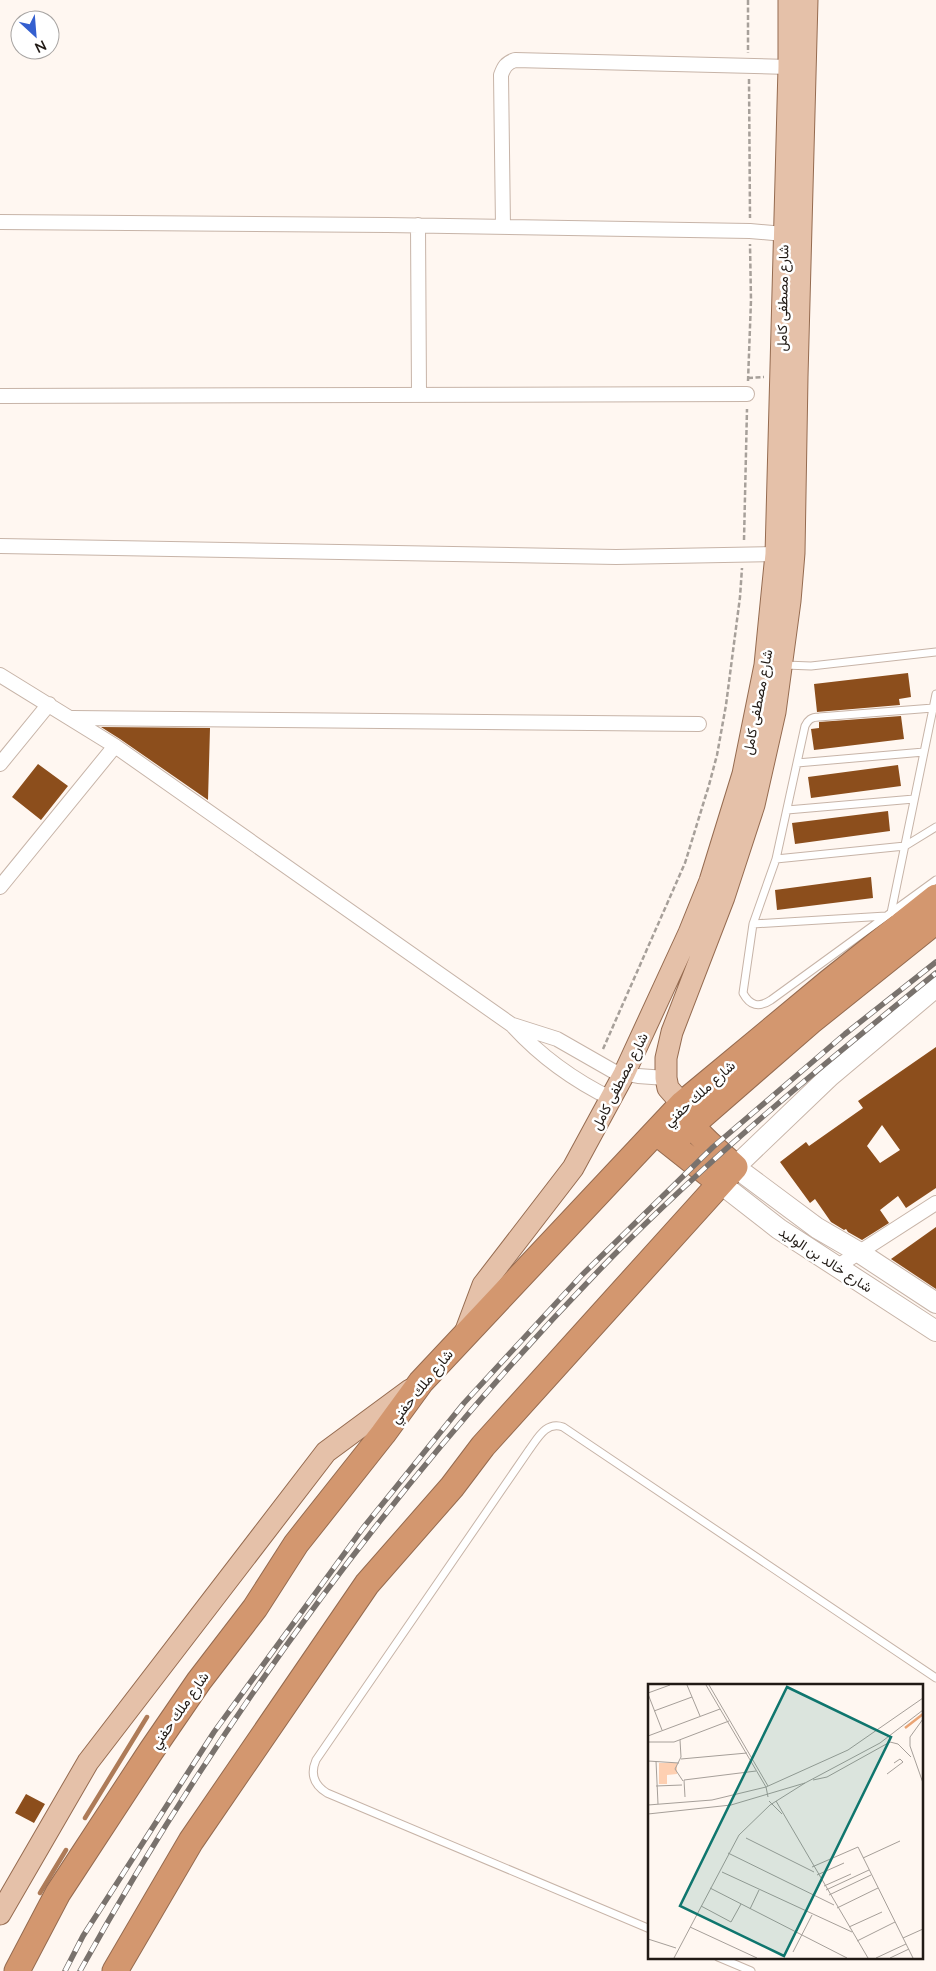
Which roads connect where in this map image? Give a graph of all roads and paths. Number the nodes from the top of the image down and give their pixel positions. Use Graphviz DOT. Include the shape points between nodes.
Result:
graph roads {
  1 [pos="789,0"];
  2 [pos="807,0"];
  3 [pos="789,67"];
  4 [pos="0,222"];
  5 [pos="418,225"];
  6 [pos="503,227"];
  7 [pos="784,234"];
  8 [pos="770,377"];
  9 [pos="748,378"];
  10 [pos="419,394"];
  11 [pos="747,394"];
  12 [pos="0,396"];
  13 [pos="0,546"];
  14 [pos="776,554"];
  15 [pos="936,652"];
  16 [pos="783,664"];
  17 [pos="0,675"];
  18 [pos="936,696"];
  19 [pos="49,704"];
  20 [pos="933,708"];
  21 [pos="72,718"];
  22 [pos="699,724"];
  23 [pos="115,746"];
  24 [pos="924,752"];
  25 [pos="0,764"];
  26 [pos="797,764"];
  27 [pos="914,799"];
  28 [pos="786,810"];
  29 [pos="936,827"];
  30 [pos="905,846"];
  31 [pos="776,859"];
  32 [pos="936,880"];
  33 [pos="0,887"];
  34 [pos="936,897"];
  35 [pos="889,914"];
  36 [pos="936,921"];
  37 [pos="753,924"];
  38 [pos="936,988"];
  39 [pos="512,1025"];
  40 [pos="613,1070"];
  41 [pos="666,1078"];
  42 [pos="605,1096"];
  43 [pos="687,1114"];
  44 [pos="663,1138"];
  45 [pos="728,1175"];
  46 [pos="936,1203"];
  47 [pos="860,1253"];
  48 [pos="838,1266"];
  49 [pos="936,1303"];
  50 [pos="936,1331"];
  51 [pos="465,1333"];
  52 [pos="420,1382"];
  53 [pos="936,1678"];
  54 [pos="0,1914"];
  55 [pos="648,1928"];
  56 [pos="720,1958"];
  57 [pos="17,1971"];
  58 [pos="115,1971"];
  59 [pos="751,1971"];
  1 -- 3 [label="main road, شارع مصطفى كامل"];
  2 -- 16 [label="main road, شارع مصطفى كامل" via="794,553"];
  3 -- 6 [label="street" via="509,62 501,75"];
  3 -- 7 [label="main road, شارع مصطفى كامل"];
  4 -- 5 [label="street"];
  5 -- 6 [label="street"];
  5 -- 10 [label="street"];
  6 -- 7 [label="street"];
  7 -- 14 [label="main road, شارع مصطفى كامل"];
  8 -- 9 [label="path"];
  10 -- 11 [label="street"];
  10 -- 12 [label="street"];
  13 -- 14 [label="street" via="616,557"];
  14 -- 40 [label="main road, شارع مصطفى كامل" via="765,665 745,765 728,828 689,933"];
  15 -- 16 [label="lane" via="811,666"];
  16 -- 41 [label="main road, شارع مصطفى كامل" via="754,805 724,897 672,1032 666,1058"];
  17 -- 19 [label="street"];
  18 -- 20 [label="lane"];
  19 -- 21 [label="street"];
  19 -- 25 [label="street"];
  20 -- 24 [label="lane"];
  20 -- 26 [label="lane" via="813,717 805,726"];
  21 -- 22 [label="street"];
  21 -- 23 [label="street"];
  23 -- 33 [label="street"];
  23 -- 39 [label="street"];
  24 -- 26 [label="lane"];
  24 -- 27 [label="lane"];
  26 -- 28 [label="lane"];
  27 -- 28 [label="lane"];
  27 -- 30 [label="lane"];
  28 -- 31 [label="lane"];
  29 -- 30 [label="lane"];
  30 -- 31 [label="lane"];
  30 -- 35 [label="lane"];
  31 -- 37 [label="lane"];
  32 -- 35 [label="lane"];
  34 -- 43 [label="highway, شارع ملك حفني" via="829,982"];
  35 -- 37 [label="lane"];
  35 -- 37 [label="lane" via="764,1005 755,1005 743,993"];
  36 -- 43 [label="highway, شارع ملك حفني" via="810,1022"];
  38 -- 45 [label="street" via="830,1076"];
  39 -- 40 [label="street" via="557,1039"];
  39 -- 42 [label="street" via="545,1058"];
  40 -- 41 [label="street"];
  40 -- 42 [label="main road, شارع مصطفى كامل"];
  41 -- 43 [label="main road" via="668,1088"];
  42 -- 51 [label="main road, شارع مصطفى كامل" via="573,1168 483,1285"];
  43 -- 44 [label="highway, شارع ملك حفني"];
  43 -- 45 [label="highway"];
  44 -- 45 [label="highway"];
  44 -- 51 [label="highway, شارع ملك حفني"];
  45 -- 47 [label="street, شارع خالد بن الوليد"];
  45 -- 48 [label="street, شارع خالد بن الوليد" via="779,1229"];
  45 -- 58 [label="highway" via="483,1446 452,1487 367,1584 191,1841"];
  46 -- 47 [label="street"];
  47 -- 48 [label="street"];
  47 -- 49 [label="street, شارع خالد بن الوليد"];
  48 -- 50 [label="street, شارع خالد بن الوليد"];
  51 -- 52 [label="highway, شارع ملك حفني"];
  52 -- 54 [label="main road" via="326,1452 88,1762"];
  52 -- 57 [label="highway, شارع ملك حفني" via="296,1544 255,1608 150,1751 58,1893"];
  53 -- 55 [label="lane" via="563,1427 553,1425 545,1430 316,1760 313,1774 318,1786 327,1793"];
  56 -- 59 [label="lane"];
}
